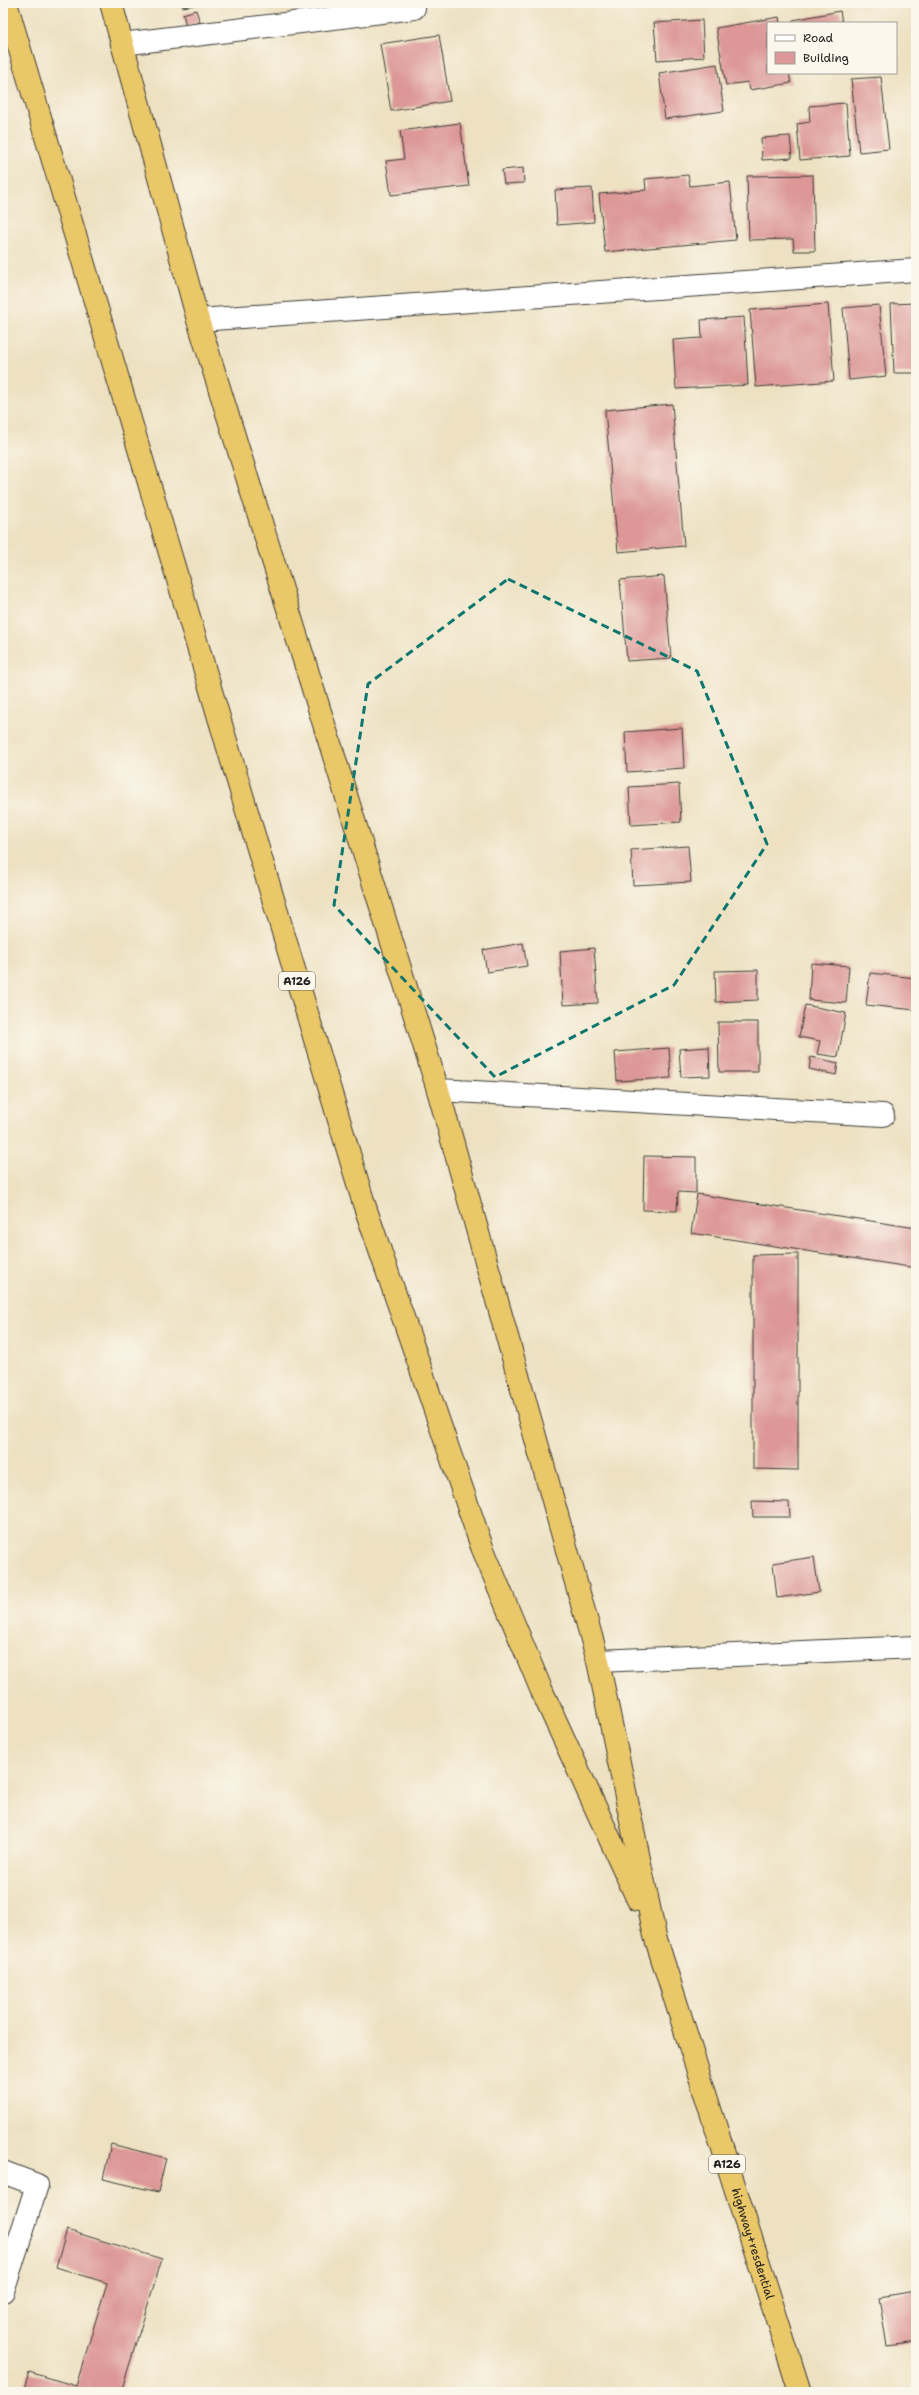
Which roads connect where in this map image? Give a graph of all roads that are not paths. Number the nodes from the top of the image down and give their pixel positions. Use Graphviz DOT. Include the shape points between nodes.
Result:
graph roads {
  1 [pos="6,3"];
  2 [pos="110,3"];
  3 [pos="414,8"];
  4 [pos="122,44"];
  5 [pos="916,270"];
  6 [pos="198,320"];
  7 [pos="438,1090"];
  8 [pos="884,1115"];
  9 [pos="916,1647"];
  10 [pos="598,1661"];
  11 [pos="655,1936"];
  12 [pos="3,2172"];
  13 [pos="3,2291"];
  14 [pos="800,2392"];
  1 -- 11 [label="highway, A126" via="364,1204 482,1547 541,1689"];
  2 -- 4 [label="highway, A126"];
  3 -- 4 [label="street"];
  4 -- 6 [label="highway, A126"];
  5 -- 6 [label="street"];
  6 -- 7 [label="highway, A126"];
  7 -- 8 [label="street"];
  7 -- 10 [label="highway, A126"];
  9 -- 10 [label="street"];
  10 -- 11 [label="highway, A126"];
  11 -- 14 [label="highway, highway+resdential / A126"];
  12 -- 13 [label="street" via="37,2185"];
}
